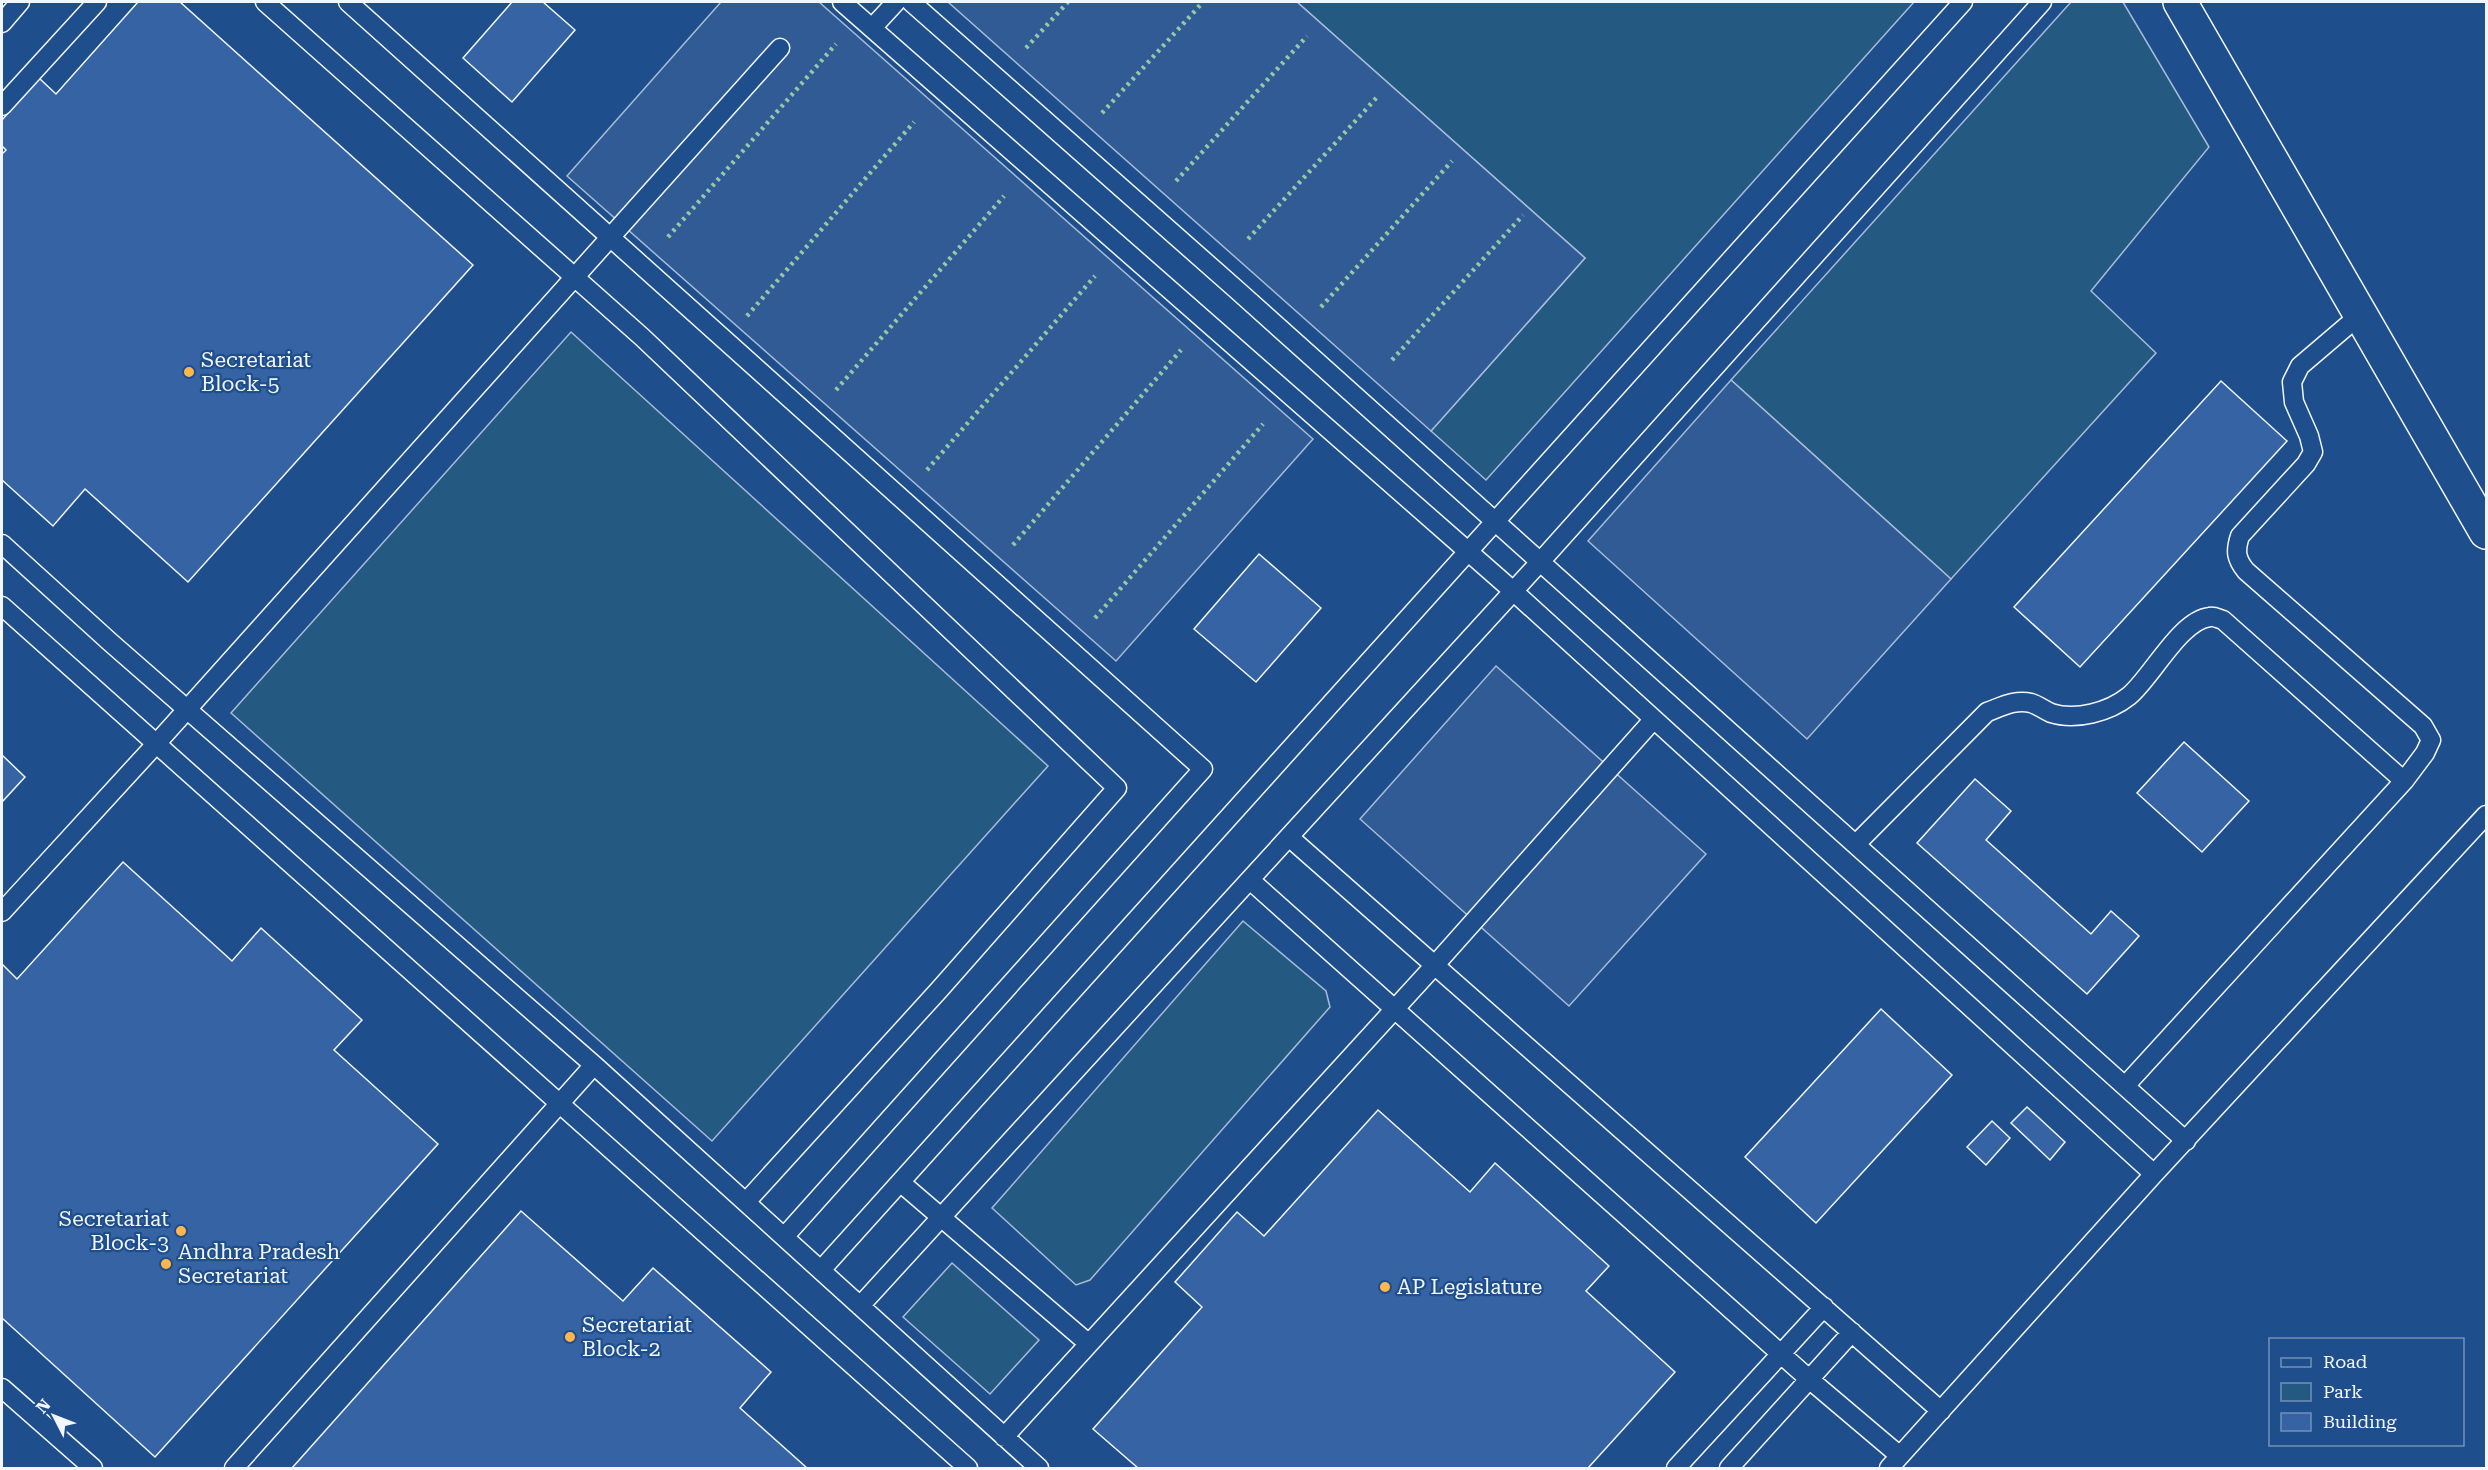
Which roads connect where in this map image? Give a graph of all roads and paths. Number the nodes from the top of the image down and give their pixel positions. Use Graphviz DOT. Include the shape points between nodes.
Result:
graph roads {
  1 [pos="21,2"];
  2 [pos="97,2"];
  3 [pos="266,2"];
  4 [pos="348,2"];
  5 [pos="842,2"];
  6 [pos="896,2"];
  7 [pos="911,2"];
  8 [pos="1963,2"];
  9 [pos="2042,2"];
  10 [pos="2180,2"];
  11 [pos="2,23"];
  12 [pos="872,28"];
  13 [pos="780,48"];
  14 [pos="2,106"];
  15 [pos="610,236"];
  16 [pos="574,276"];
  17 [pos="2361,314"];
  18 [pos="1494,522"];
  19 [pos="2487,532"];
  20 [pos="2,544"];
  21 [pos="1468,552"];
  22 [pos="1540,562"];
  23 [pos="1512,590"];
  24 [pos="2,606"];
  25 [pos="187,709"];
  26 [pos="1653,720"];
  27 [pos="156,744"];
  28 [pos="2404,781"];
  29 [pos="2487,815"];
  30 [pos="1289,837"];
  31 [pos="1856,844"];
  32 [pos="1250,880"];
  33 [pos="2,912"];
  34 [pos="1434,966"];
  35 [pos="1394,1010"];
  36 [pos="594,1065"];
  37 [pos="2125,1086"];
  38 [pos="559,1104"];
  39 [pos="2186,1141"];
  40 [pos="2154,1174"];
  41 [pos="900,1182"];
  42 [pos="746,1202"];
  43 [pos="942,1217"];
  44 [pos="784,1237"];
  45 [pos="821,1270"];
  46 [pos="860,1306"];
  47 [pos="1824,1307"];
  48 [pos="1852,1332"];
  49 [pos="1089,1344"];
  50 [pos="1782,1353"];
  51 [pos="1809,1378"];
  52 [pos="2,1388"];
  53 [pos="1941,1411"];
  54 [pos="1005,1437"];
  55 [pos="1895,1462"];
  56 [pos="93,1468"];
  57 [pos="234,1468"];
  58 [pos="968,1468"];
  59 [pos="1039,1468"];
  60 [pos="1676,1468"];
  61 [pos="1729,1468"];
  1 -- 11 [label="lane"];
  2 -- 14 [label="lane"];
  3 -- 16 [label="lane"];
  4 -- 15 [label="lane"];
  5 -- 12 [label="lane"];
  6 -- 12 [label="lane"];
  7 -- 18 [label="lane"];
  8 -- 18 [label="lane"];
  9 -- 22 [label="lane"];
  10 -- 17 [label="street"];
  12 -- 21 [label="lane"];
  13 -- 15 [label="lane"];
  15 -- 16 [label="lane"];
  15 -- 44 [label="lane" via="1203,769"];
  16 -- 25 [label="lane"];
  16 -- 42 [label="lane" via="1117,788"];
  17 -- 19 [label="street"];
  17 -- 28 [label="lane" via="2300,366 2292,382 2294,402 2313,452 2240,536 2236,549 2238,561 2246,571 2423,726 2431,740"];
  18 -- 21 [label="lane"];
  18 -- 22 [label="lane"];
  20 -- 25 [label="lane"];
  21 -- 23 [label="lane"];
  21 -- 41 [label="lane"];
  22 -- 23 [label="lane"];
  22 -- 31 [label="lane"];
  23 -- 26 [label="lane"];
  23 -- 30 [label="lane"];
  24 -- 27 [label="lane"];
  25 -- 27 [label="lane"];
  25 -- 36 [label="lane"];
  26 -- 34 [label="lane"];
  26 -- 40 [label="lane"];
  27 -- 33 [label="lane"];
  27 -- 38 [label="lane"];
  28 -- 31 [label="lane" via="2223,620 2211,616 2184,632 2129,696 2108,707 2082,717 2053,713 2030,703 2010,703 1987,712"];
  28 -- 37 [label="lane"];
  29 -- 39 [label="lane"];
  30 -- 32 [label="lane"];
  30 -- 34 [label="lane"];
  31 -- 37 [label="lane"];
  32 -- 35 [label="lane"];
  32 -- 43 [label="lane"];
  34 -- 35 [label="lane"];
  34 -- 47 [label="lane"];
  35 -- 49 [label="lane"];
  35 -- 50 [label="lane"];
  36 -- 38 [label="lane"];
  36 -- 42 [label="lane"];
  37 -- 39 [label="lane"];
  38 -- 57 [label="lane"];
  38 -- 58 [label="lane"];
  39 -- 40 [label="lane"];
  40 -- 53 [label="lane"];
  41 -- 43 [label="lane"];
  41 -- 45 [label="lane"];
  42 -- 44 [label="lane"];
  43 -- 46 [label="lane"];
  43 -- 49 [label="lane"];
  44 -- 45 [label="lane"];
  45 -- 46 [label="lane"];
  46 -- 54 [label="lane"];
  47 -- 48 [label="lane"];
  47 -- 50 [label="lane"];
  48 -- 51 [label="lane"];
  48 -- 53 [label="lane"];
  49 -- 54 [label="lane"];
  50 -- 51 [label="lane"];
  50 -- 60 [label="lane"];
  51 -- 55 [label="lane"];
  51 -- 61 [label="lane"];
  52 -- 56 [label="lane"];
  53 -- 55 [label="lane"];
  54 -- 59 [label="lane"];
}
